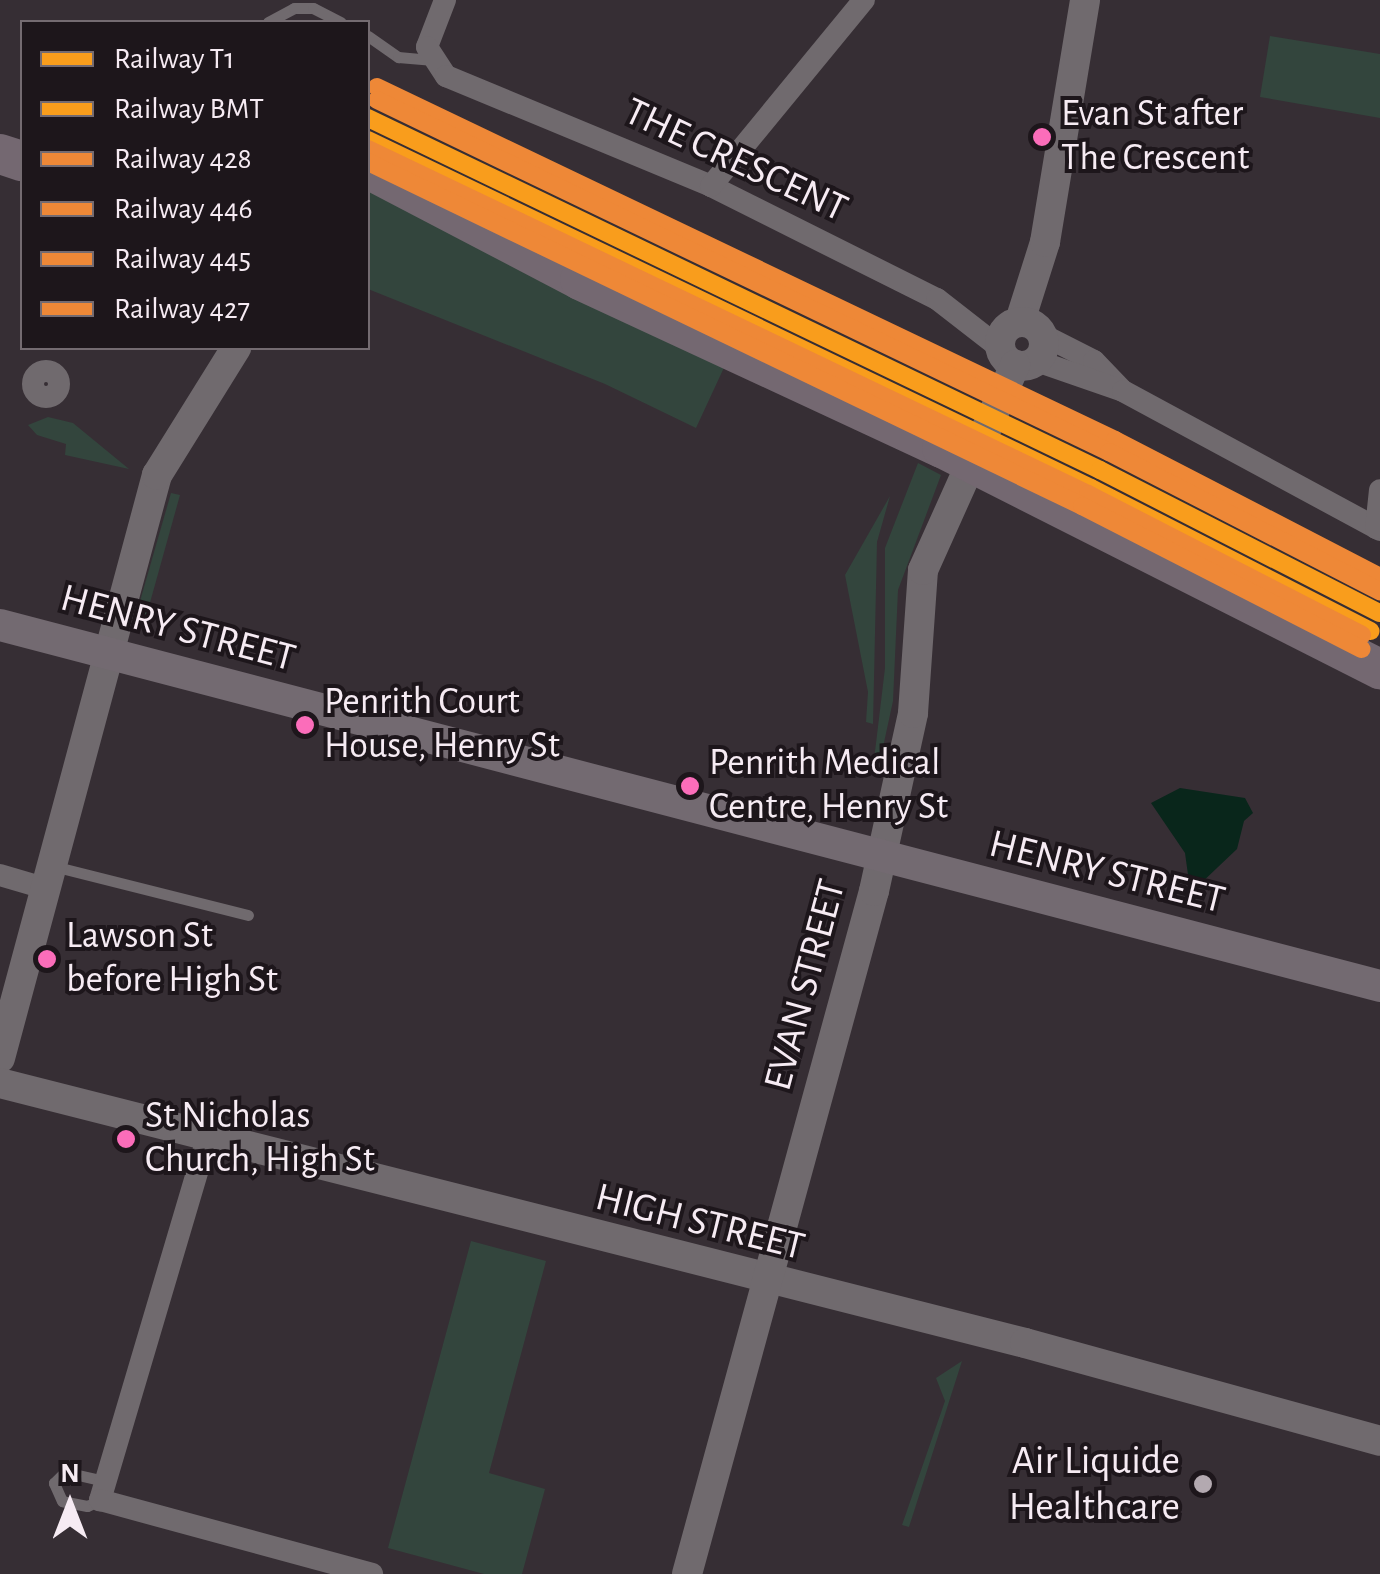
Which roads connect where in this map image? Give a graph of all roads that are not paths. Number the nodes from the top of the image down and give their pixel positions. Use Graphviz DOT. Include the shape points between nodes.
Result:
graph roads {
  1 [pos="444,0"];
  2 [pos="864,0"];
  3 [pos="1085,0"];
  4 [pos="272,20"];
  5 [pos="337,20"];
  6 [pos="370,37"];
  7 [pos="431,60"];
  8 [pos="370,170"];
  9 [pos="711,186"];
  10 [pos="1023,349"];
  11 [pos="235,350"];
  12 [pos="1380,490"];
  13 [pos="1379,528"];
  14 [pos="0,626"];
  15 [pos="106,653"];
  16 [pos="1380,669"];
  17 [pos="880,856"];
  18 [pos="0,875"];
  19 [pos="47,877"];
  20 [pos="248,915"];
  21 [pos="1380,986"];
  22 [pos="0,1058"];
  23 [pos="0,1083"];
  24 [pos="208,1139"];
  25 [pos="768,1280"];
  26 [pos="1380,1441"];
  27 [pos="372,1574"];
  28 [pos="687,1574"];
  1 -- 7 [label="street" via="428,43"];
  2 -- 9 [label="street"];
  3 -- 10 [label="street, EVAN STREET"];
  4 -- 5 [label="lane" via="294,8 313,8"];
  6 -- 7 [label="lane" via="398,57"];
  7 -- 9 [label="street, THE CRESCENT" via="446,76"];
  8 -- 16 [label="highway" via="580,280 974,463"];
  9 -- 10 [label="street, THE CRESCENT"];
  10 -- 13 [label="street, THE CRESCENT" via="1124,391"];
  10 -- 17 [label="street, EVAN STREET" via="923,570 911,723"];
  11 -- 15 [label="street" via="160,467"];
  12 -- 13 [label="street"];
  14 -- 15 [label="main road, HENRY STREET"];
  15 -- 17 [label="main road, HENRY STREET"];
  15 -- 19 [label="street"];
  17 -- 21 [label="main road, HENRY STREET"];
  17 -- 25 [label="street, EVAN STREET"];
  18 -- 19 [label="street"];
  19 -- 20 [label="lane"];
  19 -- 22 [label="street"];
  23 -- 24 [label="street, HIGH STREET"];
  24 -- 25 [label="street, HIGH STREET"];
  24 -- 27 [label="street" via="102,1491"];
  25 -- 26 [label="street, HIGH STREET"];
  25 -- 28 [label="street, EVAN STREET"];
}
